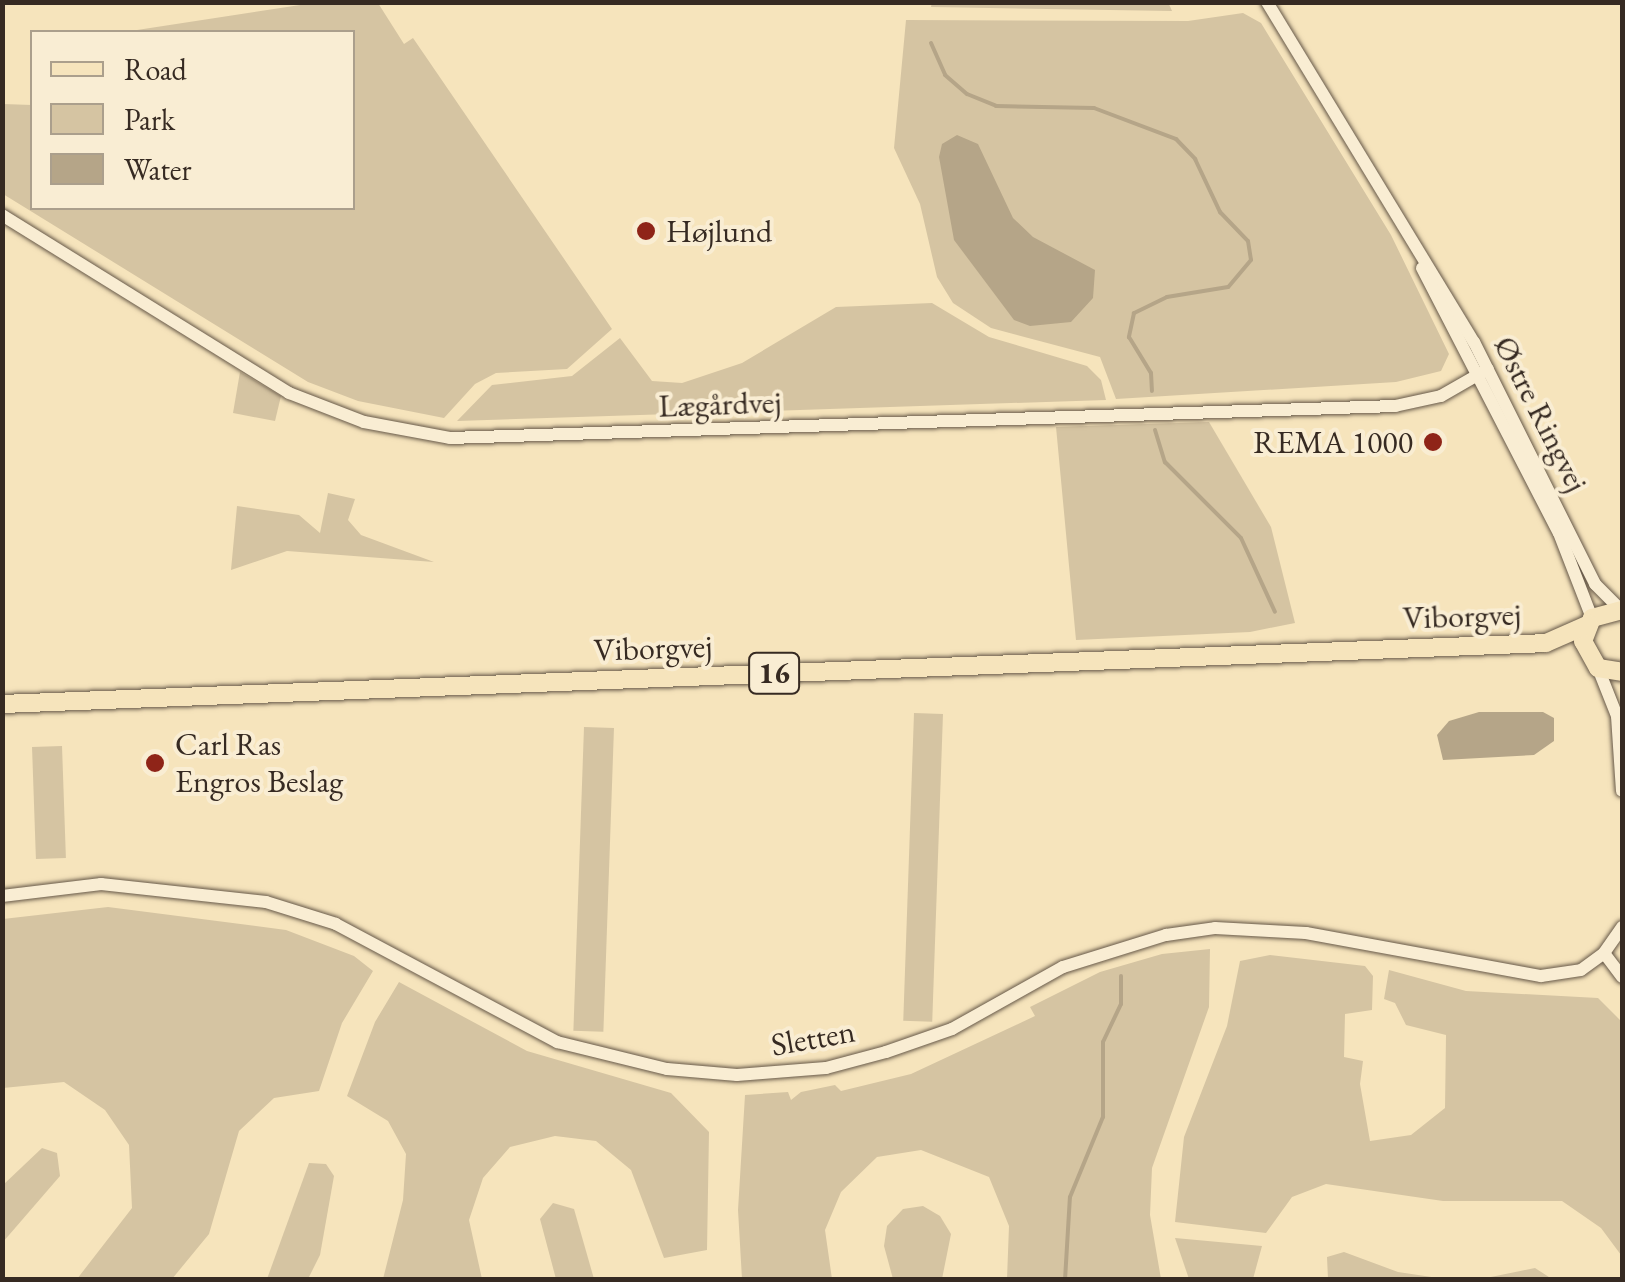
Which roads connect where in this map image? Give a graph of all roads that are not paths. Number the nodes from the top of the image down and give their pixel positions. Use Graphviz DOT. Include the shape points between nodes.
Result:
graph roads {
  1 [pos="1267,2"];
  2 [pos="2,215"];
  3 [pos="1410,242"];
  4 [pos="1488,369"];
  5 [pos="1475,377"];
  6 [pos="1622,610"];
  7 [pos="1590,621"];
  8 [pos="1546,643"];
  9 [pos="1593,663"];
  10 [pos="1622,672"];
  11 [pos="1622,690"];
  12 [pos="2,704"];
  13 [pos="1617,716"];
  14 [pos="1622,791"];
  15 [pos="2,896"];
  16 [pos="1622,927"];
  17 [pos="1604,954"];
  18 [pos="1622,977"];
  1 -- 3 [label="street, Østre Ringvej"];
  2 -- 5 [label="street, Lægårdvej" via="289,392 364,422 450,438 1395,406 1441,396"];
  3 -- 4 [label="street, Østre Ringvej"];
  3 -- 5 [label="street, Østre Ringvej"];
  4 -- 5 [label="street, Lægårdvej"];
  4 -- 6 [label="street, Østre Ringvej" via="1595,584"];
  5 -- 7 [label="street, Østre Ringvej" via="1586,589"];
  6 -- 7 [label="main road, 16"];
  7 -- 8 [label="main road, Viborgvej / 16"];
  7 -- 9 [label="main road" via="1584,642"];
  8 -- 9 [label="main road, Viborgvej / 16"];
  8 -- 12 [label="main road, Viborgvej / 16"];
  9 -- 10 [label="main road, 16"];
  9 -- 13 [label="street"];
  11 -- 13 [label="street"];
  13 -- 14 [label="street"];
  15 -- 17 [label="street, Sletten" via="101,884 266,902 336,924 558,1042 666,1070 737,1075 826,1068 886,1052 952,1029 1064,967 1166,935 1215,928 1306,933 1542,976 1581,970"];
  16 -- 17 [label="street"];
  17 -- 18 [label="street"];
}
